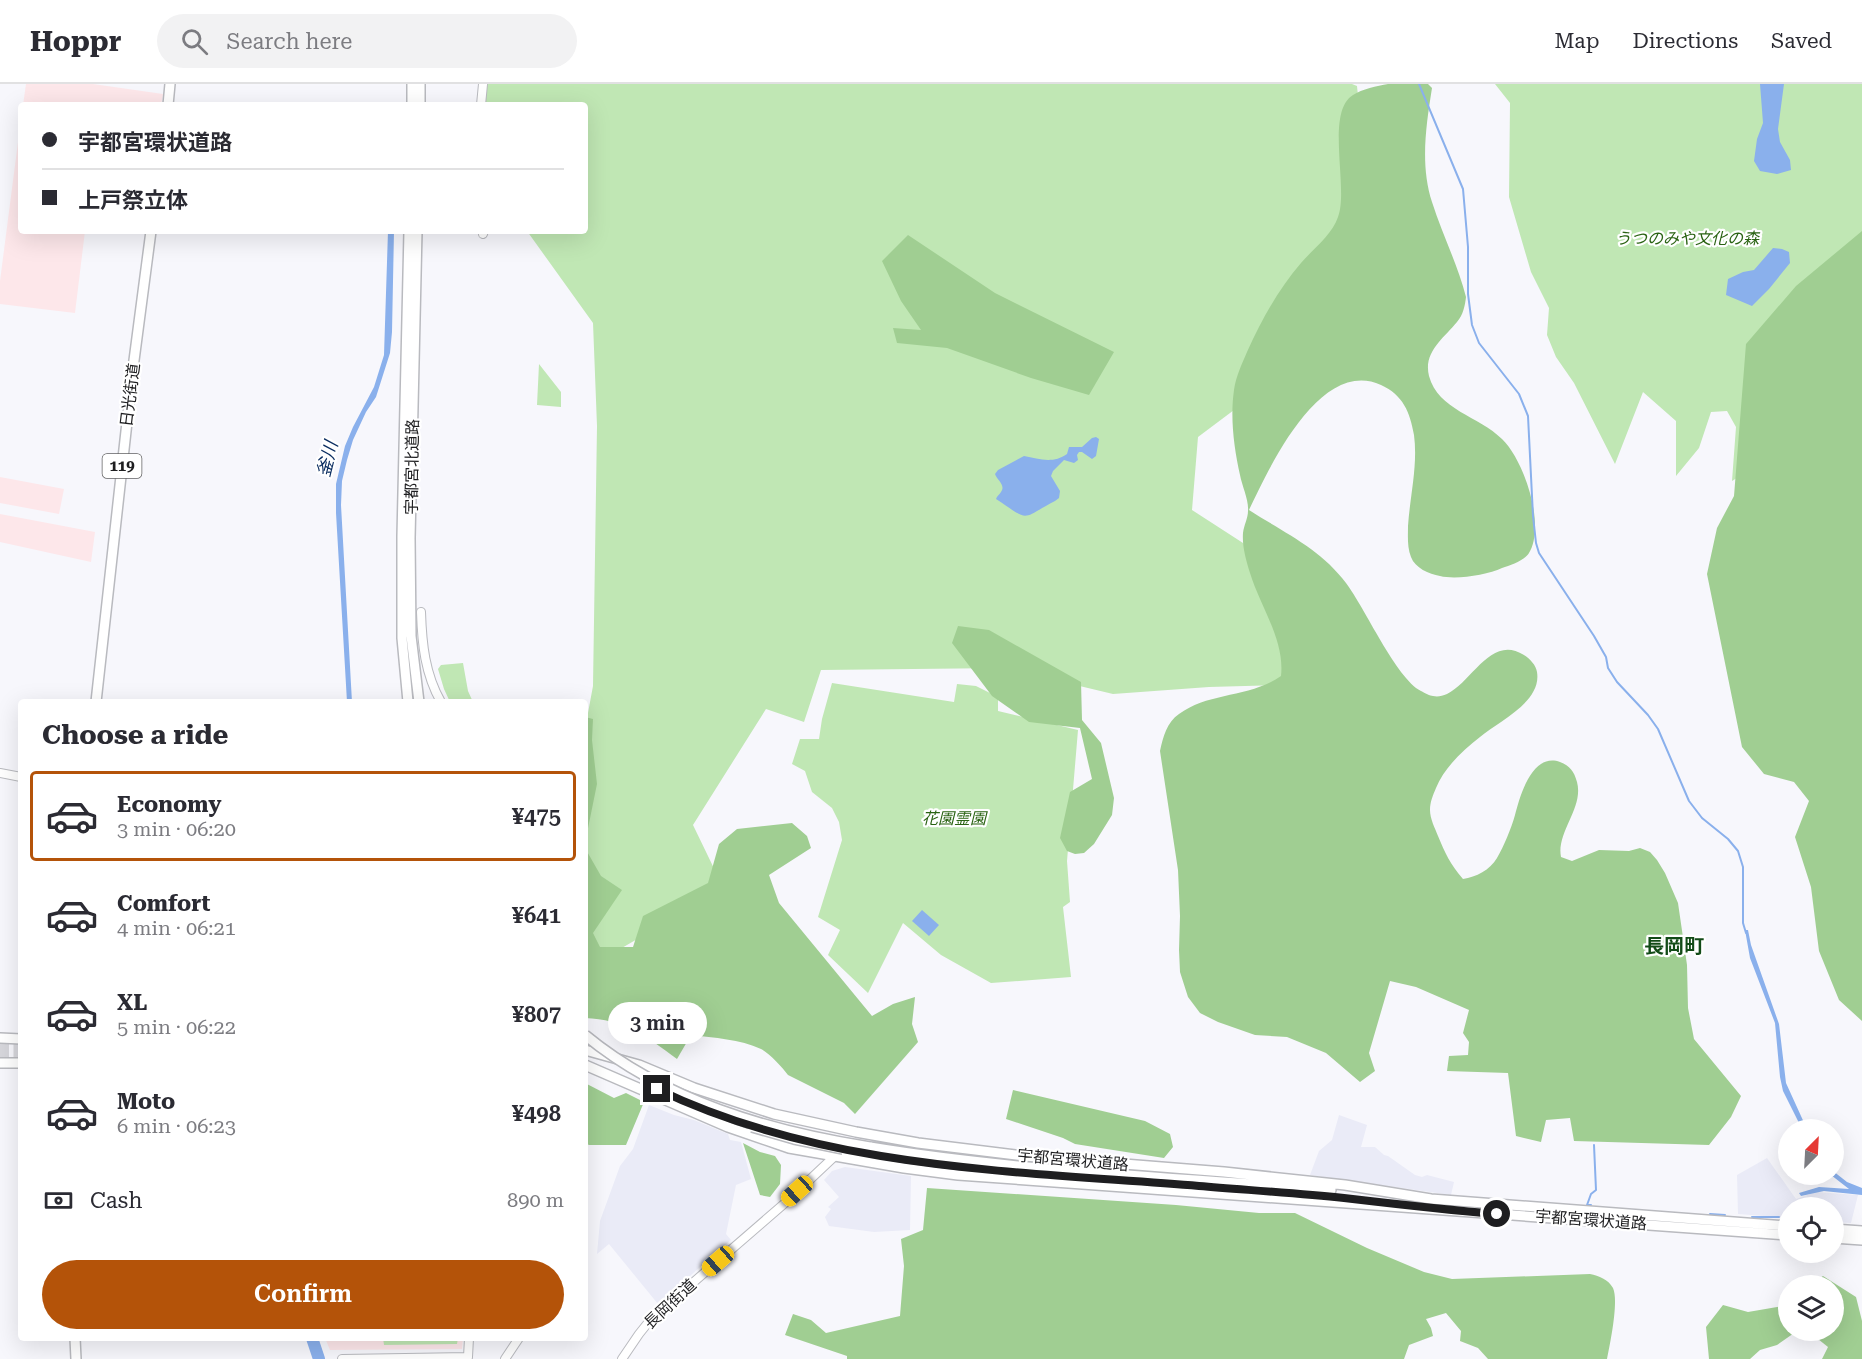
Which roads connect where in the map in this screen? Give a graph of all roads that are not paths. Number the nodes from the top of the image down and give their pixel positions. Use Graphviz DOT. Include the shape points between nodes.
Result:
graph roads {
  1 [pos="170,84"];
  2 [pos="412,84"];
  3 [pos="420,84"];
  4 [pos="483,84"];
  5 [pos="168,102"];
  6 [pos="412,102"];
  7 [pos="420,102"];
  8 [pos="481,102"];
  9 [pos="151,234"];
  10 [pos="409,234"];
  11 [pos="417,234"];
  12 [pos="421,612"];
  13 [pos="96,699"];
  14 [pos="407,699"];
  15 [pos="419,699"];
  16 [pos="440,699"];
  17 [pos="0,773"];
  18 [pos="18,776"];
  19 [pos="588,1037"];
  20 [pos="0,1038"];
  21 [pos="18,1039"];
  22 [pos="588,1044"];
  23 [pos="588,1051"];
  24 [pos="0,1063"];
  25 [pos="18,1063"];
  26 [pos="588,1066"];
  27 [pos="856,1132"];
  28 [pos="870,1150"];
  29 [pos="835,1156"];
  30 [pos="1429,1204"];
  31 [pos="1778,1225"];
  32 [pos="1844,1230"];
  33 [pos="1862,1232"];
  34 [pos="1778,1233"];
  35 [pos="1844,1239"];
  36 [pos="1862,1240"];
  37 [pos="75,1341"];
  38 [pos="469,1341"];
  39 [pos="517,1341"];
  40 [pos="76,1359"];
  41 [pos="342,1359"];
  42 [pos="505,1359"];
  43 [pos="622,1359"];
  1 -- 5 [label="main road"];
  2 -- 6 [label="main road"];
  3 -- 7 [label="main road"];
  4 -- 8 [label="street"];
  9 -- 13 [label="main road, 日光街道 / 119"];
  10 -- 14 [label="main road, 宇都宮北道路" via="402,536 402,638"];
  11 -- 15 [label="main road, 宇都宮北道路" via="410,538 411,636"];
  12 -- 16 [label="street" via="426,666"];
  17 -- 18 [label="street"];
  19 -- 28 [label="main road, bridge" via="644,1075 710,1106 770,1126"];
  20 -- 21 [label="main road"];
  22 -- 28 [label="main road, bridge" via="636,1077 703,1110 794,1139"];
  23 -- 27 [label="main road, 宇都宮環状道路" via="639,1065 753,1108"];
  24 -- 25 [label="main road"];
  26 -- 29 [label="main road, 宇都宮環状道路" via="728,1127 789,1148"];
  27 -- 29 [label="street, 長岡街道"];
  27 -- 30 [label="main road, 宇都宮環状道路" via="1015,1155 1345,1185"];
  28 -- 30 [label="main road" via="984,1169"];
  29 -- 30 [label="main road, 宇都宮環状道路" via="958,1175"];
  29 -- 43 [label="street, 長岡街道" via="651,1319"];
  30 -- 31 [label="main road, 宇都宮環状道路"];
  30 -- 34 [label="main road, 宇都宮環状道路"];
  32 -- 33 [label="main road"];
  35 -- 36 [label="main road"];
  37 -- 40 [label="main road"];
  38 -- 41 [label="street" via="468,1357"];
  39 -- 42 [label="street"];
}
